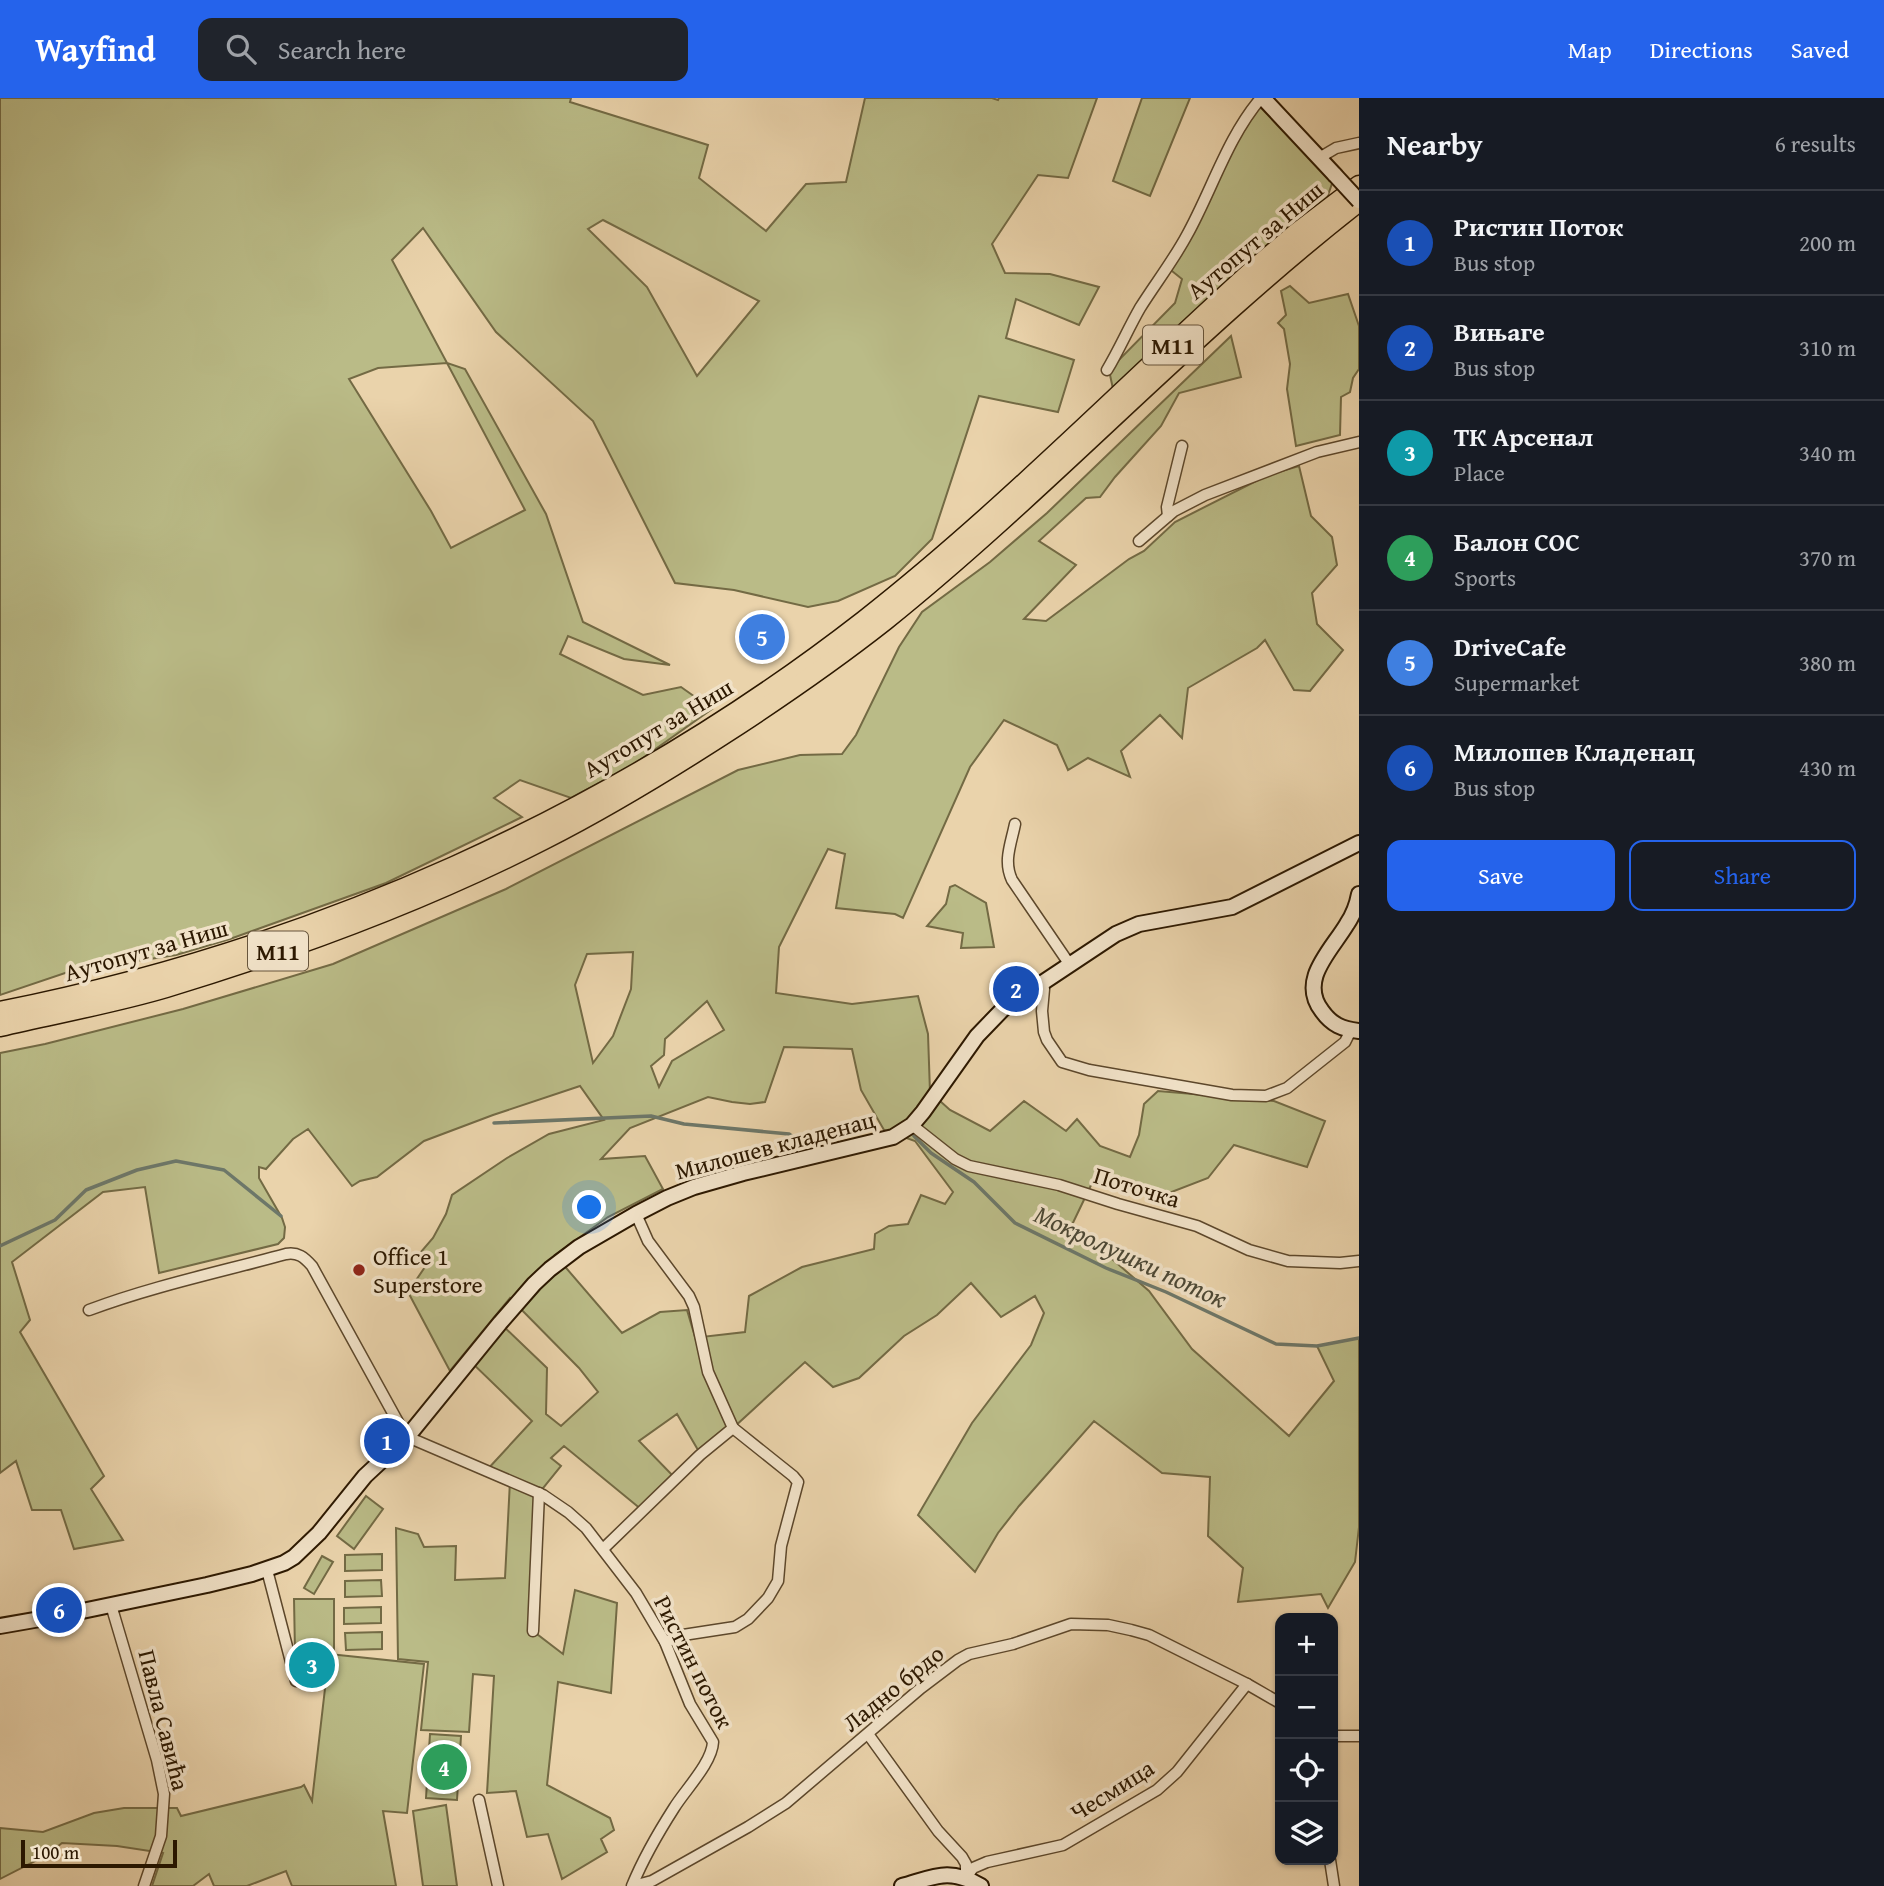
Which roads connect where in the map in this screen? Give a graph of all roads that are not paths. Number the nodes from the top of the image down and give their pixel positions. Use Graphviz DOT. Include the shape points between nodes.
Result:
graph roads {
  1 [pos="1262,98"];
  2 [pos="1359,144"];
  3 [pos="1319,158"];
  4 [pos="1359,185"];
  5 [pos="1359,202"];
  6 [pos="1107,370"];
  7 [pos="1359,442"];
  8 [pos="1182,446"];
  9 [pos="1168,516"];
  10 [pos="1139,541"];
  11 [pos="1016,824"];
  12 [pos="1359,843"];
  13 [pos="1359,894"];
  14 [pos="1070,965"];
  15 [pos="1042,983"];
  16 [pos="0,1012"];
  17 [pos="0,1027"];
  18 [pos="1355,1031"];
  19 [pos="912,1125"];
  20 [pos="636,1214"];
  21 [pos="1359,1261"];
  22 [pos="89,1310"];
  23 [pos="733,1428"];
  24 [pos="408,1436"];
  25 [pos="539,1493"];
  26 [pos="603,1549"];
  27 [pos="267,1570"];
  28 [pos="111,1605"];
  29 [pos="0,1626"];
  30 [pos="533,1631"];
  31 [pos="665,1642"];
  32 [pos="296,1681"];
  33 [pos="1247,1684"];
  34 [pos="1275,1700"];
  35 [pos="868,1734"];
  36 [pos="1338,1736"];
  37 [pos="1359,1736"];
  38 [pos="479,1800"];
  39 [pos="1331,1865"];
  40 [pos="966,1878"];
  41 [pos="144,1886"];
  42 [pos="498,1886"];
  43 [pos="632,1886"];
  44 [pos="902,1886"];
  45 [pos="981,1886"];
  46 [pos="1334,1886"];
  1 -- 3 [label="street"];
  1 -- 6 [label="street" via="1237,132 1187,235"];
  2 -- 3 [label="street" via="1336,148"];
  3 -- 5 [label="street, bridge"];
  4 -- 16 [label="highway, Аутопут за Ниш / M11" via="1258,265 992,512 903,588 799,668 670,752 503,844 349,912 189,966"];
  5 -- 17 [label="highway, Аутопут за Ниш / M11" via="1252,290 902,607 788,693 659,776 505,859 319,938 162,989"];
  7 -- 9 [label="street" via="1317,452 1215,491"];
  8 -- 9 [label="street"];
  9 -- 10 [label="street"];
  11 -- 14 [label="street" via="1008,870"];
  12 -- 14 [label="street, Милошев кладенац" via="1232,907 1130,927"];
  13 -- 18 [label="street" via="1351,918 1319,965 1313,982 1315,999 1325,1016 1337,1026"];
  14 -- 15 [label="street, Милошев кладенац"];
  15 -- 18 [label="street" via="1044,1032 1062,1062 1232,1095 1266,1096 1287,1088"];
  15 -- 19 [label="street, Милошев кладенац" via="985,1026"];
  19 -- 20 [label="street, Милошев кладенац" via="884,1140 694,1187"];
  19 -- 21 [label="street, Поточка" via="969,1166 1059,1185 1198,1226 1249,1250 1288,1261"];
  20 -- 23 [label="street" via="648,1241 694,1307 708,1372"];
  20 -- 24 [label="street, Милошев кладенац" via="579,1247 534,1284"];
  22 -- 24 [label="street" via="145,1290 296,1253 312,1266"];
  23 -- 26 [label="street"];
  23 -- 31 [label="street" via="797,1481 781,1546 778,1581 743,1623"];
  24 -- 25 [label="street, Ристин поток"];
  24 -- 27 [label="street, Милошев кладенац" via="365,1476 310,1543"];
  25 -- 26 [label="street, Ристин поток" via="568,1512"];
  25 -- 30 [label="street"];
  26 -- 31 [label="street, Ристин поток"];
  27 -- 28 [label="street, Милошев кладенац"];
  27 -- 32 [label="street"];
  28 -- 29 [label="street, Милошев кладенац"];
  28 -- 41 [label="street, Павла Савића" via="164,1791 158,1846"];
  31 -- 43 [label="street, Ристин поток" via="713,1746 648,1850"];
  33 -- 34 [label="street, Ладно брдо"];
  33 -- 35 [label="street, Ладно брдо" via="1149,1635 1108,1625 1071,1624 969,1654"];
  33 -- 40 [label="street, Чесмица" via="1177,1772 1157,1790 1063,1845 986,1861"];
  35 -- 40 [label="street" via="962,1857"];
  35 -- 43 [label="street, Ладно брдо" via="758,1821 652,1881"];
  36 -- 37 [label="street"];
  38 -- 42 [label="street"];
  39 -- 46 [label="street"];
  40 -- 44 [label="street" via="941,1875"];
  40 -- 45 [label="street"];
}
